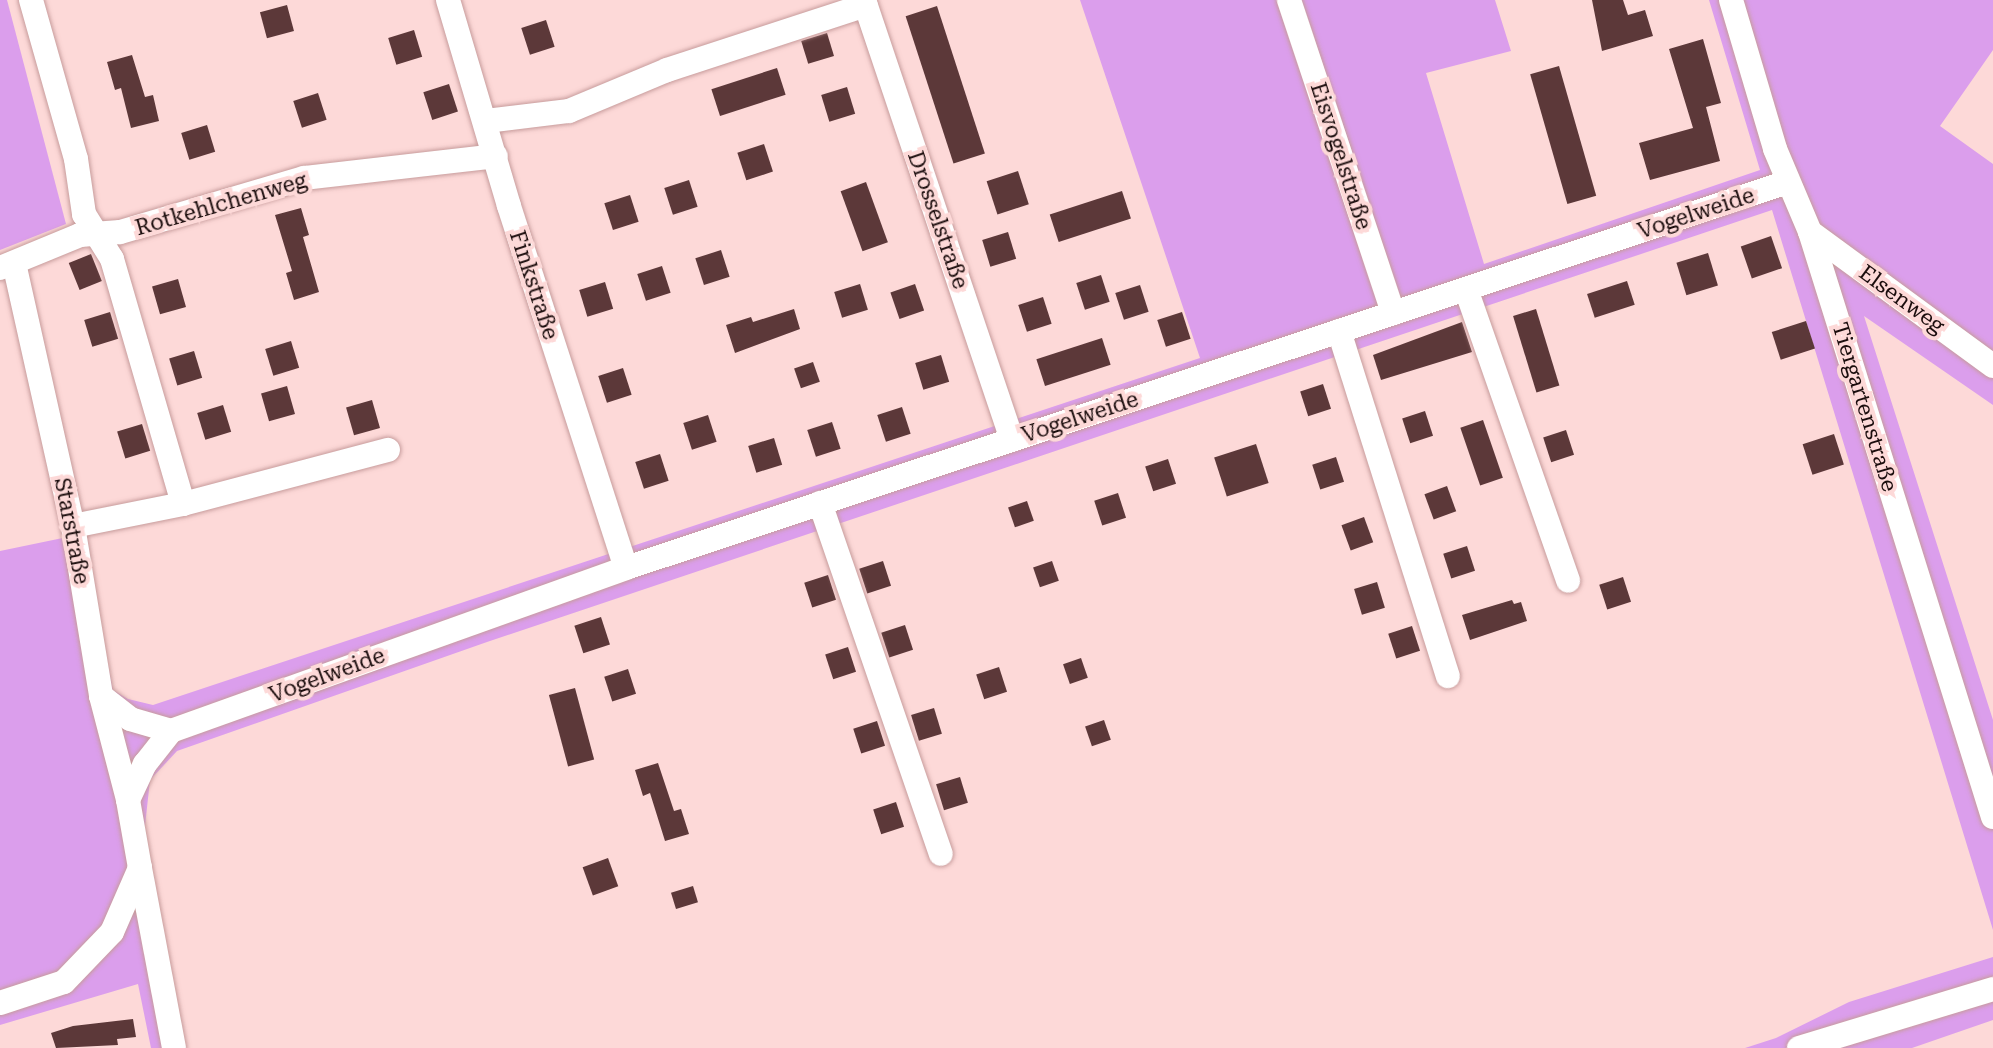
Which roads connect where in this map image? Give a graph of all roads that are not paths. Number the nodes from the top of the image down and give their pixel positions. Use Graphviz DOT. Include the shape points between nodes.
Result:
graph roads {
  1 [pos="31,0"];
  2 [pos="448,0"];
  3 [pos="1289,0"];
  4 [pos="1731,0"];
  5 [pos="865,3"];
  6 [pos="486,121"];
  7 [pos="496,156"];
  8 [pos="1788,182"];
  9 [pos="1810,232"];
  10 [pos="97,234"];
  11 [pos="7,265"];
  12 [pos="1466,289"];
  13 [pos="1393,313"];
  14 [pos="1339,331"];
  15 [pos="1993,366"];
  16 [pos="1012,440"];
  17 [pos="388,450"];
  18 [pos="820,503"];
  19 [pos="183,504"];
  20 [pos="73,526"];
  21 [pos="626,568"];
  22 [pos="1568,581"];
  23 [pos="1448,676"];
  24 [pos="101,696"];
  25 [pos="171,731"];
  26 [pos="128,800"];
  27 [pos="1993,817"];
  28 [pos="941,854"];
  29 [pos="140,868"];
  30 [pos="1993,989"];
  31 [pos="0,1003"];
  32 [pos="174,1048"];
  33 [pos="1799,1048"];
  1 -- 10 [label="street" via="76,159 84,214"];
  2 -- 6 [label="street, Finkstraße"];
  3 -- 13 [label="street, Eisvogelstraße"];
  4 -- 8 [label="street, Tiergartenstraße"];
  5 -- 6 [label="street" via="667,70 569,111"];
  5 -- 16 [label="street, Drosselstraße"];
  6 -- 7 [label="street, Finkstraße"];
  7 -- 10 [label="street, Rotkehlchenweg" via="304,178 120,232"];
  7 -- 21 [label="street, Finkstraße"];
  8 -- 9 [label="street, Tiergartenstraße"];
  8 -- 12 [label="street, Vogelweide"];
  9 -- 15 [label="street, Elsenweg"];
  9 -- 27 [label="street, Tiergartenstraße"];
  10 -- 11 [label="street, Rotkehlchenweg" via="80,235"];
  10 -- 19 [label="street" via="112,259"];
  11 -- 20 [label="street, Starstraße"];
  12 -- 13 [label="street, Vogelweide"];
  12 -- 22 [label="street"];
  13 -- 14 [label="street, Vogelweide"];
  14 -- 16 [label="street, Vogelweide"];
  14 -- 23 [label="street"];
  16 -- 18 [label="street, Vogelweide"];
  17 -- 19 [label="street"];
  18 -- 21 [label="street, Vogelweide"];
  18 -- 28 [label="street"];
  19 -- 20 [label="street"];
  20 -- 24 [label="street, Starstraße"];
  21 -- 25 [label="street, Vogelweide"];
  24 -- 25 [label="street" via="130,719"];
  24 -- 26 [label="street, Starstraße"];
  25 -- 26 [label="street" via="145,764"];
  26 -- 29 [label="street"];
  29 -- 31 [label="street" via="112,932 64,982"];
  29 -- 32 [label="street"];
  30 -- 33 [label="street"];
}
